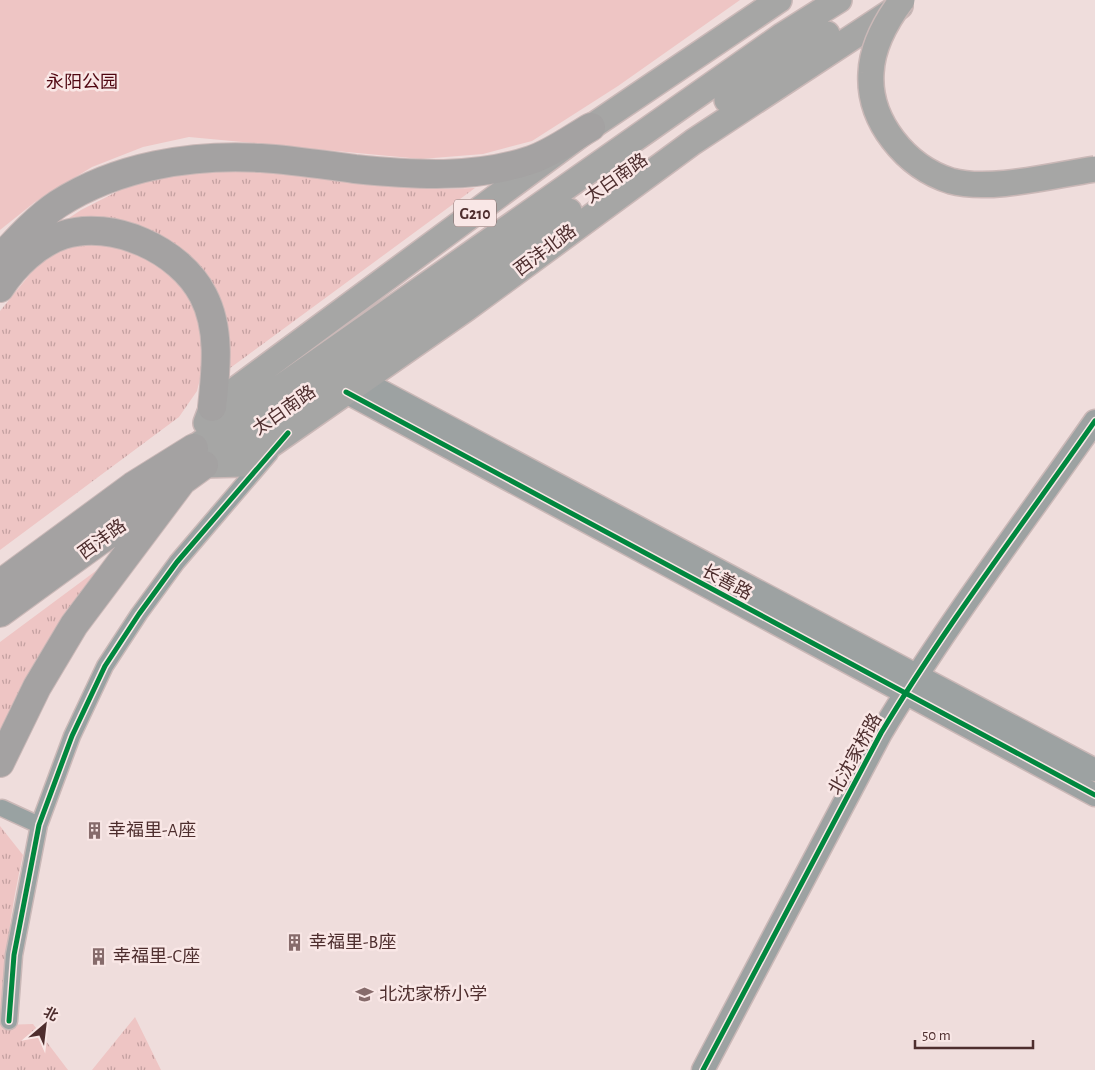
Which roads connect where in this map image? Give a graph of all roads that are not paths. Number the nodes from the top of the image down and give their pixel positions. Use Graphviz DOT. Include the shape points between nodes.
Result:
graph roads {
  1 [pos="779,0"];
  2 [pos="839,0"];
  3 [pos="880,0"];
  4 [pos="902,0"];
  5 [pos="909,0"];
  6 [pos="591,127"];
  7 [pos="1095,169"];
  8 [pos="0,258"];
  9 [pos="0,288"];
  10 [pos="354,387"];
  11 [pos="1095,421"];
  12 [pos="221,428"];
  13 [pos="288,433"];
  14 [pos="199,457"];
  15 [pos="182,481"];
  16 [pos="52,546"];
  17 [pos="0,563"];
  18 [pos="0,584"];
  19 [pos="0,613"];
  20 [pos="911,684"];
  21 [pos="0,763"];
  22 [pos="1095,770"];
  23 [pos="1095,795"];
  24 [pos="2,808"];
  25 [pos="39,825"];
  26 [pos="9,1020"];
  27 [pos="703,1070"];
  1 -- 6 [label="main road, G210"];
  2 -- 12 [label="main road, 太白南路" via="783,35"];
  3 -- 12 [label="main road, 太白南路"];
  4 -- 7 [label="main road, bridge" via="878,43 871,72 874,106 892,141 922,168 952,181 990,185"];
  5 -- 10 [label="main road, 西沣北路" via="694,142"];
  6 -- 8 [label="highway" via="533,159 459,174 379,171 261,158 200,158 155,166 106,179 57,205"];
  6 -- 12 [label="main road, G210"];
  9 -- 12 [label="highway" via="34,250 63,235 93,231 151,244 178,263 203,295 214,329"];
  10 -- 13 [label="main road, 西沣北路"];
  10 -- 20 [label="street, 长善路"];
  11 -- 20 [label="street, 北沈家桥路"];
  12 -- 14 [label="main road, G210"];
  12 -- 14 [label="main road"];
  13 -- 14 [label="main road, 西沣北路" via="243,464"];
  13 -- 25 [label="street" via="177,562 105,666 72,736"];
  14 -- 15 [label="highway, 西沣路"];
  14 -- 16 [label="highway, 西沣路" via="133,486"];
  15 -- 19 [label="highway, 西沣路"];
  15 -- 21 [label="highway" via="74,625 37,687"];
  16 -- 17 [label="highway"];
  16 -- 18 [label="highway, 西沣路"];
  20 -- 22 [label="street, 长善路"];
  20 -- 23 [label="street, 长善路"];
  20 -- 27 [label="street, 北沈家桥路" via="876,742"];
  24 -- 25 [label="street"];
  25 -- 26 [label="street" via="14,956"];
}
